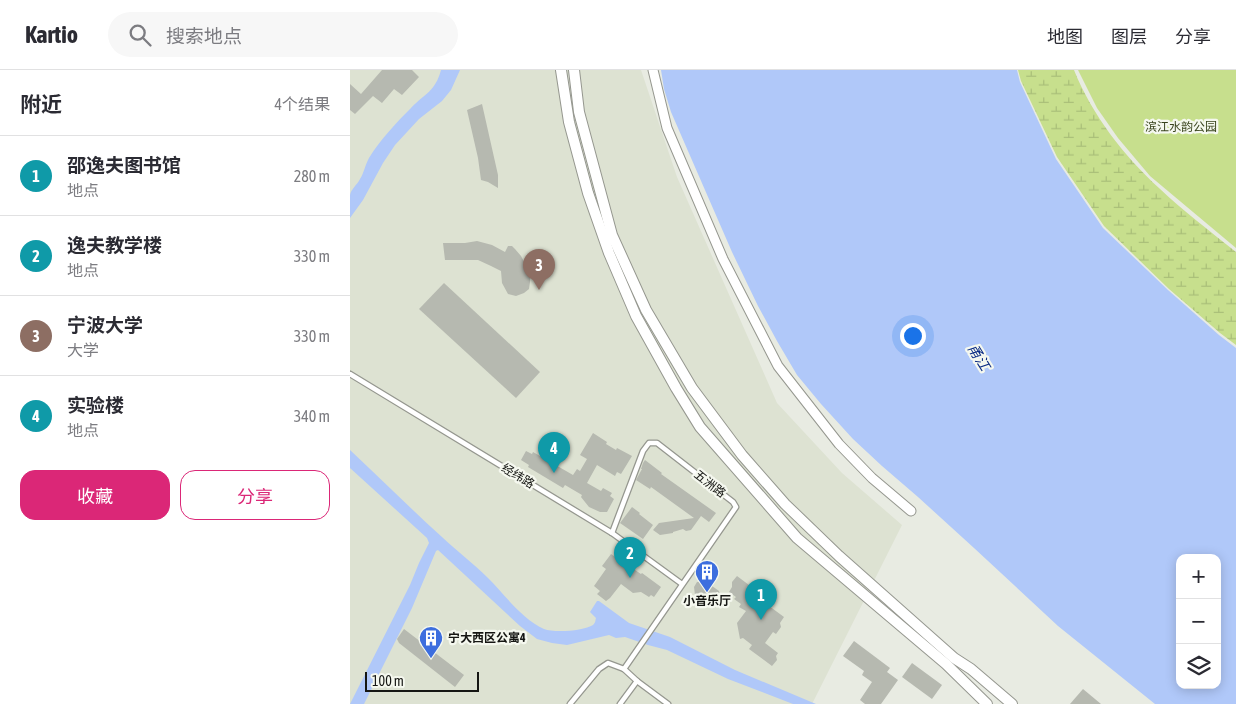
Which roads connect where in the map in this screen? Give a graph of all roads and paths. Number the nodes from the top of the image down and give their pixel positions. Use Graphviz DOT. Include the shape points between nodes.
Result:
graph roads {
  1 [pos="561,70"];
  2 [pos="574,70"];
  3 [pos="653,70"];
  4 [pos="350,374"];
  5 [pos="911,511"];
  6 [pos="612,533"];
  7 [pos="682,584"];
  8 [pos="624,669"];
  9 [pos="637,681"];
  10 [pos="570,704"];
  11 [pos="620,704"];
  12 [pos="668,704"];
  13 [pos="988,704"];
  14 [pos="1012,704"];
  1 -- 13 [label="street" via="586,184 609,253 636,316 700,427 797,538 946,664"];
  2 -- 14 [label="street" via="579,112 612,235 646,310 692,388 785,504 954,658"];
  3 -- 5 [label="street" via="666,128 723,259 778,366 839,444"];
  4 -- 6 [label="lane, 经纬路"];
  6 -- 7 [label="lane, 经纬路"];
  6 -- 7 [label="lane, 五洲路" via="643,451 649,444 657,443 736,507"];
  7 -- 8 [label="lane, 五洲路"];
  8 -- 9 [label="lane"];
  8 -- 10 [label="lane" via="608,663"];
  9 -- 11 [label="lane"];
  9 -- 12 [label="lane"];
}
